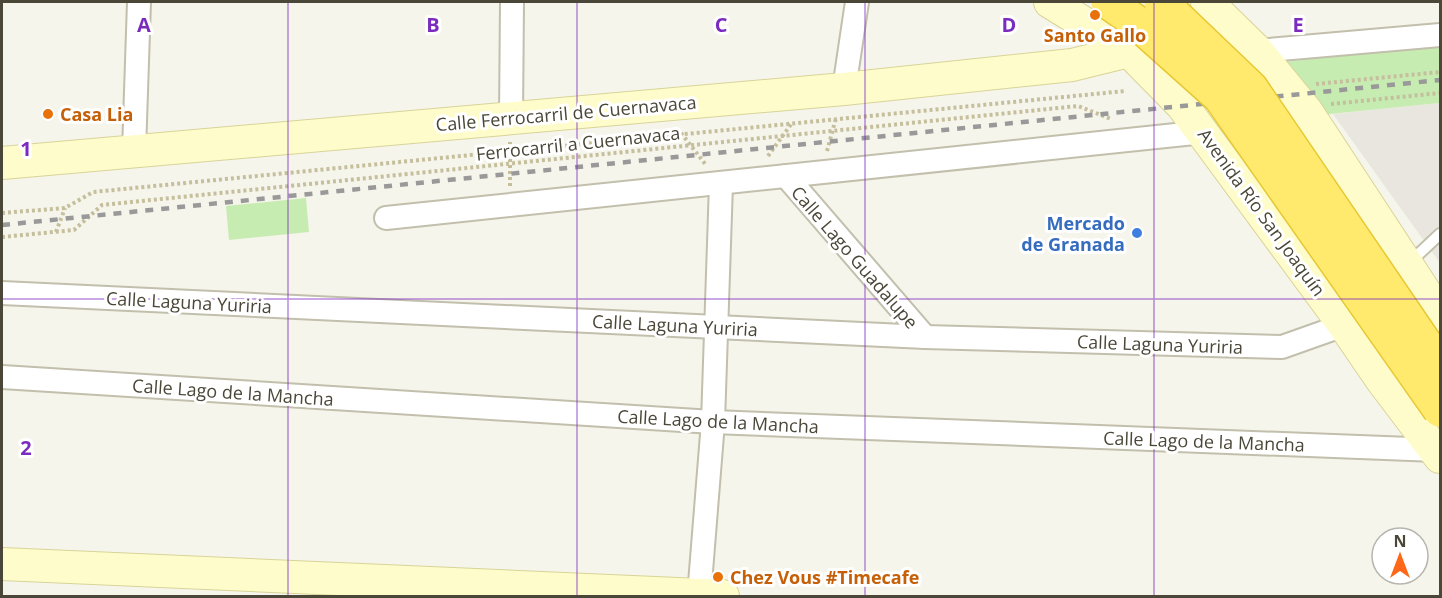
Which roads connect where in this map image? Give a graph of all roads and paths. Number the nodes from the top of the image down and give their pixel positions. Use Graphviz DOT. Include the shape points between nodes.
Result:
graph roads {
  1 [pos="139,2"];
  2 [pos="512,2"];
  3 [pos="857,2"];
  4 [pos="1050,2"];
  5 [pos="1108,2"];
  6 [pos="1160,2"];
  7 [pos="1212,3"];
  8 [pos="1440,35"];
  9 [pos="1129,51"];
  10 [pos="1257,51"];
  11 [pos="1440,72"];
  12 [pos="1305,86"];
  13 [pos="1125,92"];
  14 [pos="1440,93"];
  15 [pos="658,104"];
  16 [pos="840,104"];
  17 [pos="1329,104"];
  18 [pos="511,118"];
  19 [pos="1115,121"];
  20 [pos="792,123"];
  21 [pos="832,132"];
  22 [pos="1204,132"];
  23 [pos="683,134"];
  24 [pos="782,137"];
  25 [pos="692,146"];
  26 [pos="134,152"];
  27 [pos="510,152"];
  28 [pos="2,163"];
  29 [pos="510,163"];
  30 [pos="822,172"];
  31 [pos="786,176"];
  32 [pos="752,180"];
  33 [pos="721,184"];
  34 [pos="510,205"];
  35 [pos="65,208"];
  36 [pos="2,213"];
  37 [pos="386,218"];
  38 [pos="56,232"];
  39 [pos="1440,234"];
  40 [pos="2,237"];
  41 [pos="1407,265"];
  42 [pos="2,293"];
  43 [pos="1440,315"];
  44 [pos="1344,325"];
  45 [pos="718,327"];
  46 [pos="925,337"];
  47 [pos="1440,337"];
  48 [pos="1440,365"];
  49 [pos="2,377"];
  50 [pos="1381,379"];
  51 [pos="1440,410"];
  52 [pos="713,422"];
  53 [pos="1438,453"];
  54 [pos="2,564"];
  55 [pos="707,596"];
  1 -- 26 [label="street"];
  2 -- 18 [label="street"];
  3 -- 16 [label="street"];
  4 -- 9 [label="main road, Avenida Río San Joaquín"];
  5 -- 51 [label="highway, Avenida Río San Joaquín, bridge" via="1220,97"];
  6 -- 9 [label="main road"];
  6 -- 48 [label="highway, bridge" via="1251,88"];
  7 -- 10 [label="main road"];
  8 -- 10 [label="street"];
  9 -- 16 [label="main road, Calle Ferrocarril de Cuernavaca" via="1072,65"];
  9 -- 22 [label="main road, Avenida Río San Joaquín"];
  10 -- 41 [label="main road" via="1307,112"];
  11 -- 12 [label="path"];
  13 -- 16 [label="path"];
  14 -- 17 [label="path"];
  15 -- 16 [label="main road, Calle Ferrocarril de Cuernavaca"];
  15 -- 18 [label="main road, Calle Ferrocarril de Cuernavaca"];
  15 -- 23 [label="path"];
  16 -- 20 [label="path"];
  16 -- 21 [label="path"];
  18 -- 26 [label="main road, Calle Ferrocarril de Cuernavaca"];
  18 -- 27 [label="path"];
  19 -- 21 [label="path, Ferrocarril a Cuernavaca" via="1078,106"];
  20 -- 23 [label="path"];
  20 -- 24 [label="path"];
  21 -- 24 [label="path, Ferrocarril a Cuernavaca"];
  21 -- 30 [label="path"];
  22 -- 30 [label="street"];
  22 -- 44 [label="main road, Avenida Río San Joaquín"];
  23 -- 25 [label="path"];
  23 -- 27 [label="path"];
  24 -- 25 [label="path, Ferrocarril a Cuernavaca"];
  24 -- 32 [label="path"];
  25 -- 29 [label="path, Ferrocarril a Cuernavaca"];
  25 -- 33 [label="path"];
  26 -- 28 [label="main road, Calle Ferrocarril de Cuernavaca"];
  27 -- 29 [label="path"];
  27 -- 35 [label="path" via="93,192"];
  29 -- 34 [label="path"];
  29 -- 38 [label="path, Ferrocarril a Cuernavaca" via="102,205 74,230"];
  30 -- 31 [label="street"];
  31 -- 32 [label="street"];
  31 -- 46 [label="street, Calle Lago Guadalupe"];
  32 -- 33 [label="street"];
  33 -- 34 [label="street"];
  33 -- 45 [label="street"];
  34 -- 37 [label="street"];
  35 -- 36 [label="path"];
  35 -- 38 [label="path"];
  38 -- 40 [label="path, Ferrocarril a Cuernavaca"];
  39 -- 41 [label="lane"];
  41 -- 43 [label="main road"];
  41 -- 44 [label="main road" via="1399,286 1372,309"];
  42 -- 45 [label="street, Calle Laguna Yuriria"];
  44 -- 46 [label="street, Calle Laguna Yuriria" via="1282,347"];
  44 -- 50 [label="main road, Avenida Río San Joaquín"];
  45 -- 46 [label="street, Calle Laguna Yuriria"];
  45 -- 52 [label="street"];
  47 -- 50 [label="main road" via="1429,338 1405,352"];
  49 -- 52 [label="street, Calle Lago de la Mancha"];
  50 -- 53 [label="main road, Avenida Río San Joaquín"];
  52 -- 53 [label="street, Calle Lago de la Mancha"];
  52 -- 55 [label="street"];
  54 -- 55 [label="main road"];
}
